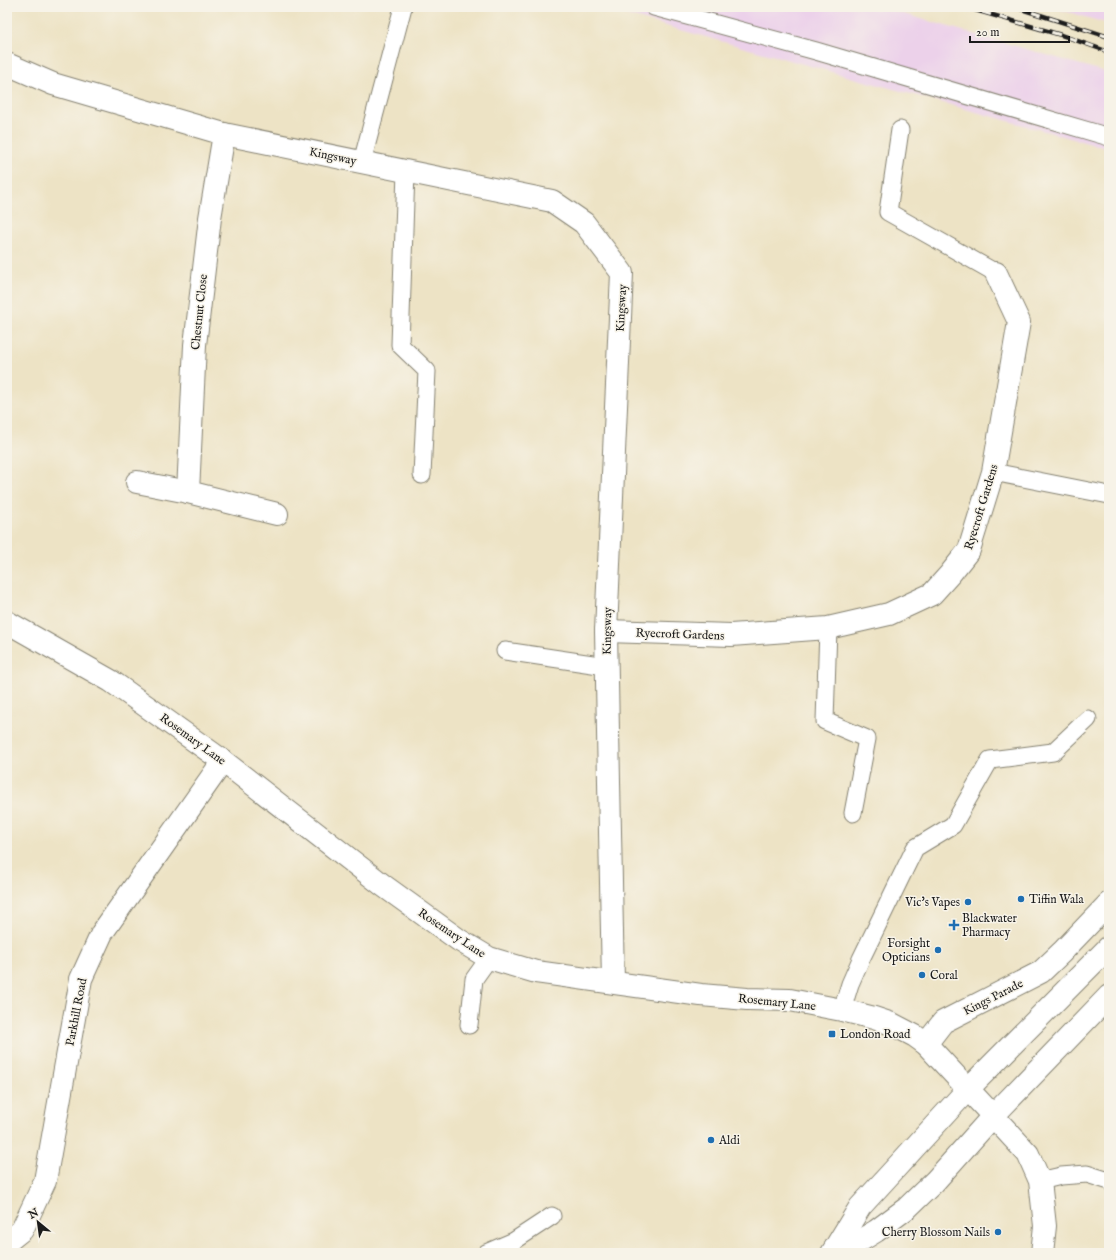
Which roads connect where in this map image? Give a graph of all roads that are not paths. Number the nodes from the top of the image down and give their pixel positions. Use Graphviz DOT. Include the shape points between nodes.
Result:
graph roads {
  1 [pos="403,7"];
  2 [pos="654,7"];
  3 [pos="7,64"];
  4 [pos="900,130"];
  5 [pos="224,134"];
  6 [pos="1109,138"];
  7 [pos="362,162"];
  8 [pos="406,172"];
  9 [pos="996,273"];
  10 [pos="993,472"];
  11 [pos="422,475"];
  12 [pos="137,482"];
  13 [pos="188,492"];
  14 [pos="1109,495"];
  15 [pos="277,514"];
  16 [pos="7,622"];
  17 [pos="828,628"];
  18 [pos="606,631"];
  19 [pos="505,652"];
  20 [pos="606,666"];
  21 [pos="1088,719"];
  22 [pos="223,761"];
  23 [pos="853,814"];
  24 [pos="1109,903"];
  25 [pos="1109,947"];
  26 [pos="1062,952"];
  27 [pos="489,958"];
  28 [pos="1084,973"];
  29 [pos="613,982"];
  30 [pos="1109,996"];
  31 [pos="842,1010"];
  32 [pos="469,1025"];
  33 [pos="926,1044"];
  34 [pos="968,1089"];
  35 [pos="993,1116"];
  36 [pos="1040,1181"];
  37 [pos="1109,1181"];
  38 [pos="552,1216"];
  39 [pos="7,1242"];
  40 [pos="486,1253"];
  41 [pos="832,1253"];
  42 [pos="840,1253"];
  43 [pos="1042,1253"];
  1 -- 7 [label="lane"];
  2 -- 6 [label="lane" via="816,51"];
  3 -- 5 [label="street, Kingsway" via="53,84"];
  4 -- 9 [label="lane" via="888,212"];
  5 -- 7 [label="street, Kingsway"];
  5 -- 13 [label="street, Chestnut Close" via="210,218 195,345"];
  7 -- 8 [label="street, Kingsway"];
  8 -- 11 [label="lane" via="400,345 427,371"];
  8 -- 18 [label="street, Kingsway" via="552,201 584,223 622,273"];
  9 -- 10 [label="street, Ryecroft Gardens" via="1019,322"];
  10 -- 14 [label="lane"];
  10 -- 17 [label="street, Ryecroft Gardens" via="969,550 932,594 889,614"];
  12 -- 13 [label="street"];
  13 -- 15 [label="street"];
  16 -- 22 [label="street, Rosemary Lane" via="111,681"];
  17 -- 18 [label="street, Ryecroft Gardens" via="730,635"];
  17 -- 23 [label="lane" via="825,721 867,739"];
  18 -- 20 [label="street, Kingsway"];
  19 -- 20 [label="lane"];
  20 -- 29 [label="street, Kingsway"];
  21 -- 31 [label="lane" via="1053,752 990,760 953,825 915,848 861,959"];
  22 -- 27 [label="street, Rosemary Lane" via="384,886 459,940"];
  22 -- 39 [label="street, Parkhill Road" via="102,933 81,979 45,1181 22,1230"];
  24 -- 26 [label="street, Kings Parade"];
  25 -- 28 [label="street"];
  26 -- 28 [label="street"];
  26 -- 33 [label="street, Kings Parade" via="1041,972 943,1022"];
  27 -- 29 [label="street, Rosemary Lane" via="536,972"];
  27 -- 32 [label="lane" via="474,979"];
  28 -- 34 [label="street"];
  29 -- 31 [label="street, Rosemary Lane" via="701,995 790,1000"];
  30 -- 35 [label="street"];
  31 -- 33 [label="street, Rosemary Lane" via="892,1024"];
  33 -- 34 [label="street, Rosemary Lane"];
  34 -- 35 [label="street, Rosemary Lane"];
  34 -- 41 [label="street" via="860,1207"];
  35 -- 36 [label="street, Rosemary Lane" via="1028,1154"];
  35 -- 42 [label="street" via="936,1181 907,1208"];
  36 -- 37 [label="lane" via="1087,1174"];
  36 -- 43 [label="street, Rosemary Lane" via="1045,1226"];
  38 -- 40 [label="lane" via="514,1241"];
}
